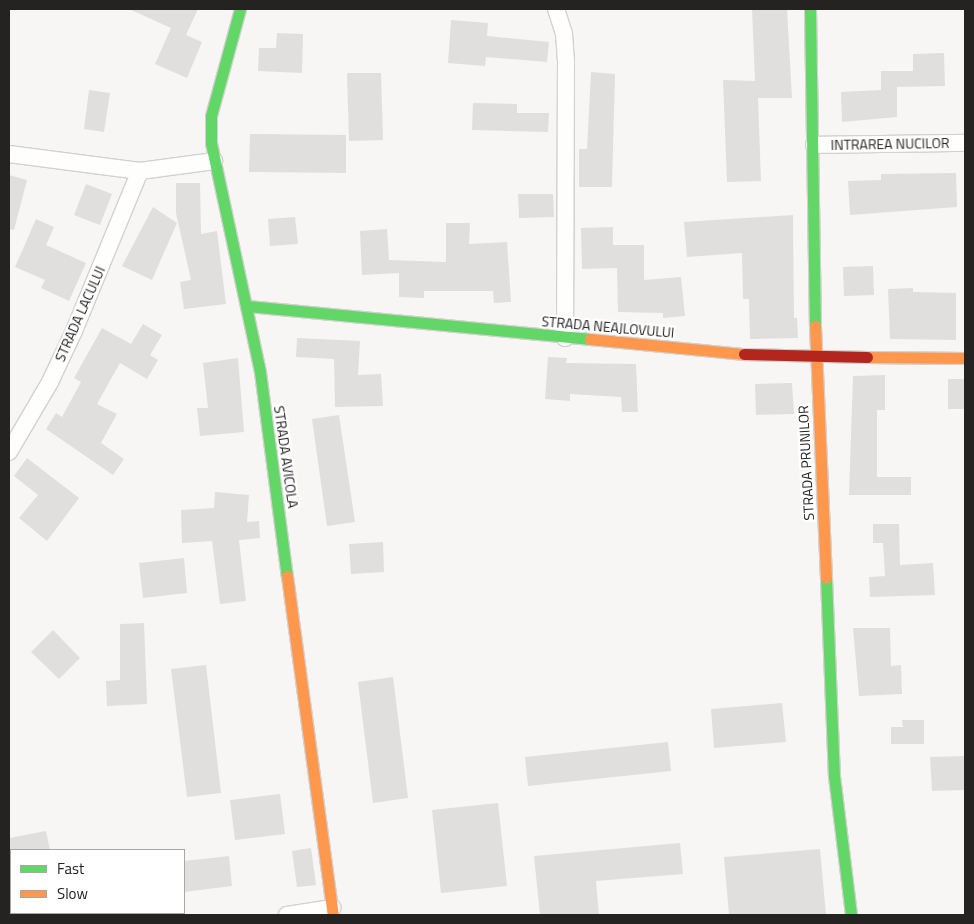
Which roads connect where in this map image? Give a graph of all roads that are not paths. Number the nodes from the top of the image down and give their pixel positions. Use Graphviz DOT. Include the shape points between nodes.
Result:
graph roads {
  1 [pos="240,9"];
  2 [pos="556,9"];
  3 [pos="810,9"];
  4 [pos="965,143"];
  5 [pos="814,145"];
  6 [pos="9,154"];
  7 [pos="214,161"];
  8 [pos="140,171"];
  9 [pos="248,306"];
  10 [pos="565,338"];
  11 [pos="816,357"];
  12 [pos="965,358"];
  13 [pos="9,452"];
  14 [pos="333,912"];
  15 [pos="287,915"];
  16 [pos="851,915"];
  1 -- 7 [label="street, STRADA AVICOLA" via="211,116"];
  2 -- 10 [label="street" via="564,33 566,62"];
  3 -- 5 [label="street, STRADA PRUNILOR"];
  4 -- 5 [label="street, INTRAREA NUCILOR"];
  5 -- 11 [label="street, STRADA PRUNILOR"];
  6 -- 8 [label="street"];
  7 -- 8 [label="street"];
  7 -- 9 [label="street, STRADA AVICOLA"];
  8 -- 13 [label="street, STRADA LACULUI" via="74,331 50,382"];
  9 -- 10 [label="street, STRADA NEAJLOVULUI"];
  9 -- 14 [label="street, STRADA AVICOLA"];
  10 -- 11 [label="street, STRADA NEAJLOVULUI"];
  11 -- 12 [label="street, STRADA NEAJLOVULUI"];
  11 -- 16 [label="street, STRADA PRUNILOR" via="834,776"];
  14 -- 15 [label="street"];
}
